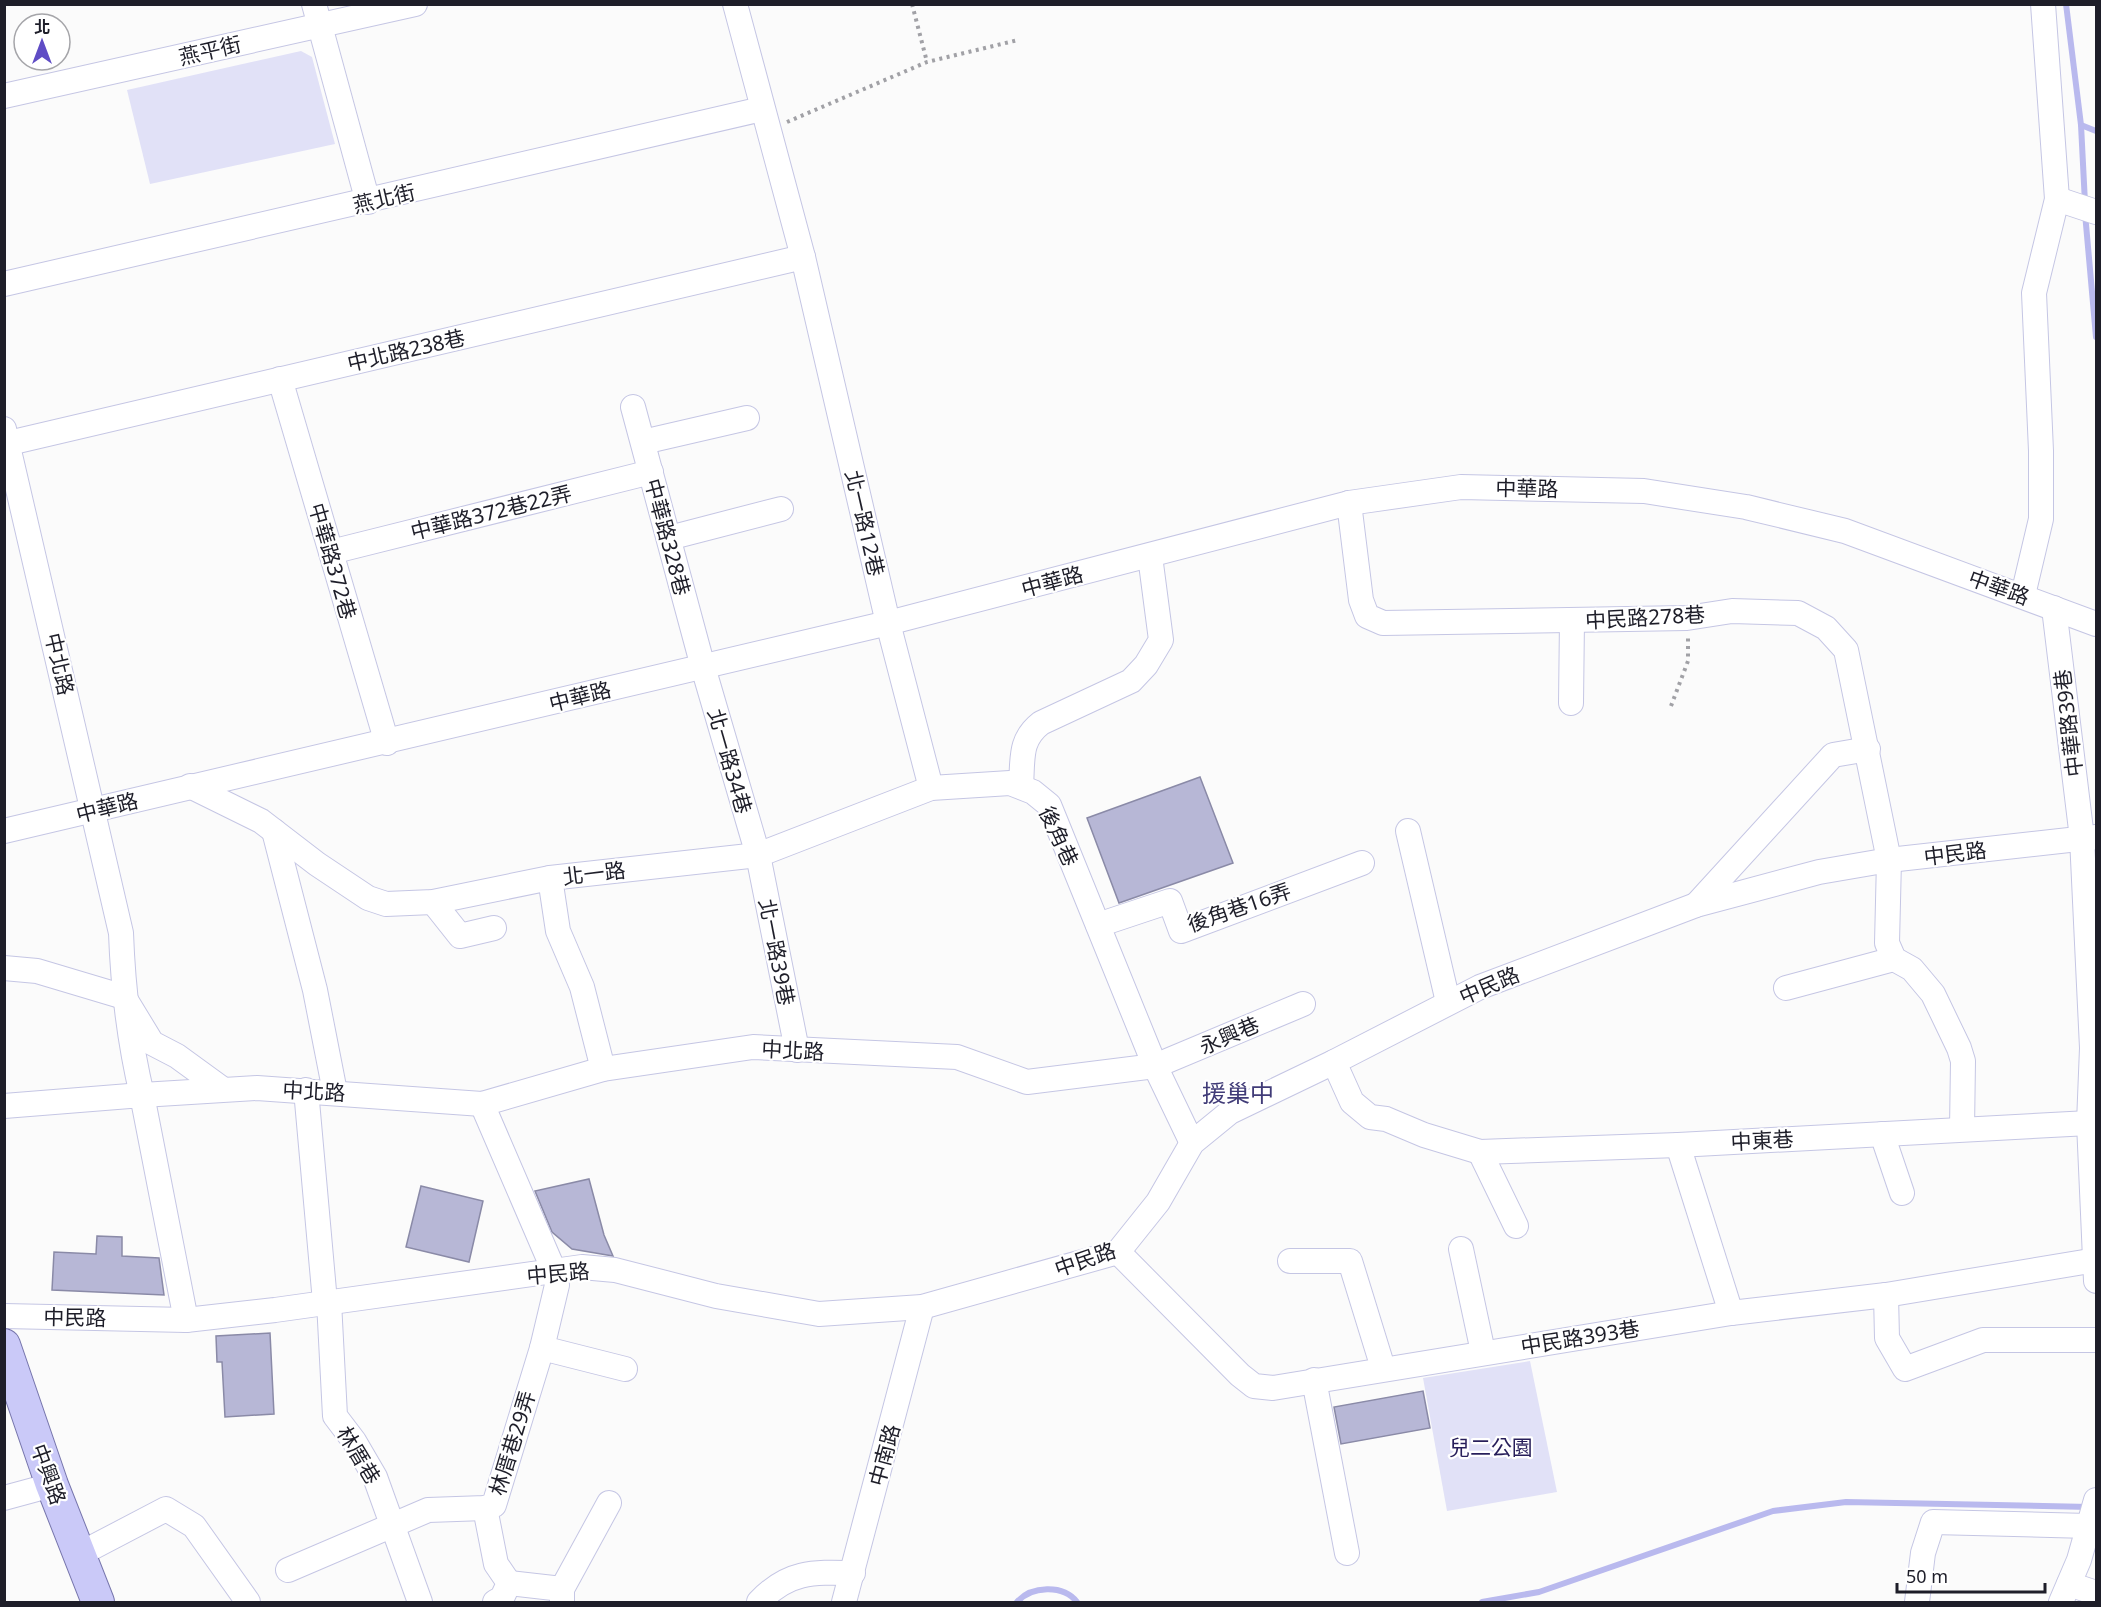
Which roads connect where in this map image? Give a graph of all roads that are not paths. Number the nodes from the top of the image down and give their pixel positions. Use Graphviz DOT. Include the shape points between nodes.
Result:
graph roads {
  1 [pos="415,4"];
  2 [pos="735,4"];
  3 [pos="2043,4"];
  4 [pos="317,15"];
  5 [pos="4,96"];
  6 [pos="765,120"];
  7 [pos="2058,199"];
  8 [pos="368,202"];
  9 [pos="2097,212"];
  10 [pos="803,257"];
  11 [pos="4,284"];
  12 [pos="280,379"];
  13 [pos="633,407"];
  14 [pos="747,418"];
  15 [pos="7,436"];
  16 [pos="643,442"];
  17 [pos="651,472"];
  18 [pos="1349,503"];
  19 [pos="781,509"];
  20 [pos="669,538"];
  21 [pos="331,552"];
  22 [pos="1150,556"];
  23 [pos="2023,595"];
  24 [pos="2054,608"];
  25 [pos="1572,620"];
  26 [pos="888,623"];
  27 [pos="2097,624"];
  28 [pos="703,667"];
  29 [pos="1571,703"];
  30 [pos="387,743"];
  31 [pos="1868,749"];
  32 [pos="1021,785"];
  33 [pos="190,786"];
  34 [pos="932,788"];
  35 [pos="94,811"];
  36 [pos="4,831"];
  37 [pos="274,831"];
  38 [pos="1408,831"];
  39 [pos="2089,837"];
  40 [pos="758,855"];
  41 [pos="1889,860"];
  42 [pos="1362,863"];
  43 [pos="550,878"];
  44 [pos="433,902"];
  45 [pos="1696,904"];
  46 [pos="1098,925"];
  47 [pos="494,928"];
  48 [pos="1894,959"];
  49 [pos="4,968"];
  50 [pos="1786,988"];
  51 [pos="124,997"];
  52 [pos="1448,1002"];
  53 [pos="1303,1004"];
  54 [pos="797,1050"];
  55 [pos="1334,1062"];
  56 [pos="1155,1066"];
  57 [pos="603,1070"];
  58 [pos="220,1088"];
  59 [pos="306,1090"];
  60 [pos="335,1092"];
  61 [pos="142,1095"];
  62 [pos="482,1104"];
  63 [pos="4,1106"];
  64 [pos="2089,1123"];
  65 [pos="1962,1129"];
  66 [pos="1882,1134"];
  67 [pos="1192,1143"];
  68 [pos="1678,1145"];
  69 [pos="1480,1152"];
  70 [pos="1902,1193"];
  71 [pos="1516,1226"];
  72 [pos="1461,1249"];
  73 [pos="1118,1252"];
  74 [pos="1290,1262"];
  75 [pos="2096,1267"];
  76 [pos="554,1271"];
  77 [pos="1886,1295"];
  78 [pos="327,1302"];
  79 [pos="922,1307"];
  80 [pos="1731,1313"];
  81 [pos="4,1316"];
  82 [pos="186,1320"];
  83 [pos="2097,1340"];
  84 [pos="4,1345"];
  85 [pos="542,1348"];
  86 [pos="1483,1352"];
  87 [pos="625,1368"];
  88 [pos="1383,1368"];
  89 [pos="1314,1380"];
  90 [pos="52,1485"];
  91 [pos="4,1498"];
  92 [pos="2097,1500"];
  93 [pos="609,1503"];
  94 [pos="485,1508"];
  95 [pos="392,1526"];
  96 [pos="2088,1526"];
  97 [pos="1347,1553"];
  98 [pos="78,1555"];
  99 [pos="288,1570"];
  100 [pos="853,1573"];
  101 [pos="509,1583"];
  102 [pos="2065,1593"];
  103 [pos="2097,1593"];
  104 [pos="562,1596"];
  105 [pos="98,1602"];
  106 [pos="248,1602"];
  107 [pos="420,1602"];
  108 [pos="495,1602"];
  109 [pos="759,1602"];
  110 [pos="844,1602"];
  111 [pos="1917,1602"];
  1 -- 4 [label="street, 燕平街"];
  2 -- 6 [label="street, 北一路12巷"];
  3 -- 7 [label="street"];
  4 -- 5 [label="street, 燕平街"];
  4 -- 8 [label="street"];
  6 -- 8 [label="street, 燕北街"];
  6 -- 10 [label="street, 北一路12巷"];
  7 -- 9 [label="street"];
  7 -- 23 [label="street" via="2034,293 2041,519"];
  8 -- 11 [label="street, 燕北街"];
  10 -- 12 [label="street, 中北路238巷"];
  10 -- 26 [label="street, 北一路12巷"];
  12 -- 15 [label="street, 中北路238巷"];
  12 -- 21 [label="street, 中華路372巷"];
  13 -- 16 [label="street, 中華路328巷"];
  14 -- 16 [label="street"];
  15 -- 35 [label="street, 中北路"];
  16 -- 17 [label="street, 中華路328巷"];
  17 -- 20 [label="street, 中華路328巷"];
  17 -- 21 [label="street, 中華路372巷22弄"];
  18 -- 22 [label="street, 中華路"];
  18 -- 23 [label="street, 中華路" via="1461,487 1644,491 1746,507 1845,531"];
  18 -- 25 [label="street, 中民路278巷" via="1366,616 1383,623"];
  19 -- 20 [label="street"];
  20 -- 28 [label="street, 中華路328巷"];
  21 -- 30 [label="street, 中華路372巷"];
  22 -- 26 [label="street, 中華路"];
  22 -- 32 [label="street, 後角巷" via="1161,640 1131,681 1041,723 1030,732 1023,746"];
  23 -- 24 [label="street, 中華路"];
  24 -- 27 [label="street, 中華路"];
  24 -- 39 [label="street, 中華路39巷"];
  25 -- 29 [label="street"];
  25 -- 31 [label="street, 中民路278巷" via="1687,618 1732,611 1798,613 1826,628 1846,650"];
  26 -- 28 [label="street, 中華路"];
  26 -- 34 [label="street, 北一路12巷"];
  28 -- 30 [label="street, 中華路"];
  28 -- 40 [label="street, 北一路34巷"];
  30 -- 33 [label="street, 中華路"];
  31 -- 41 [label="street, 中民路278巷"];
  31 -- 45 [label="street" via="1833,755"];
  32 -- 34 [label="street, 北一路"];
  32 -- 46 [label="street, 後角巷" via="1049,805"];
  33 -- 35 [label="street, 中華路"];
  33 -- 37 [label="street, 北一路"];
  34 -- 40 [label="street, 北一路"];
  35 -- 36 [label="street, 中華路"];
  35 -- 51 [label="street, 中北路" via="121,933"];
  37 -- 44 [label="street, 北一路" via="368,898 386,904"];
  37 -- 60 [label="street" via="315,990"];
  38 -- 52 [label="street"];
  39 -- 41 [label="street, 中民路"];
  39 -- 64 [label="street, 中華路39巷"];
  40 -- 43 [label="street, 北一路"];
  40 -- 54 [label="street, 北一路39巷"];
  41 -- 45 [label="street, 中民路" via="1819,872"];
  41 -- 48 [label="street, 中民路278巷" via="1887,943"];
  42 -- 46 [label="street, 後角巷16弄" via="1181,931 1170,901"];
  43 -- 44 [label="street, 北一路"];
  43 -- 57 [label="street" via="558,931 582,987"];
  44 -- 47 [label="street" via="460,936"];
  45 -- 52 [label="street, 中民路"];
  46 -- 56 [label="street, 後角巷"];
  48 -- 50 [label="street"];
  48 -- 65 [label="street" via="1912,969 1933,994 1959,1048 1963,1060"];
  49 -- 51 [label="street" via="37,971"];
  51 -- 58 [label="street" via="152,1043"];
  51 -- 61 [label="street, 中北路"];
  52 -- 55 [label="street, 中民路"];
  53 -- 56 [label="street, 永興巷"];
  54 -- 56 [label="street, 中北路" via="957,1057 1027,1082"];
  54 -- 57 [label="street, 中北路" via="753,1047"];
  55 -- 67 [label="street, 中民路" via="1230,1112"];
  55 -- 69 [label="street, 中東巷" via="1352,1102 1370,1117"];
  56 -- 67 [label="street, 後角巷"];
  57 -- 62 [label="street, 中北路"];
  58 -- 59 [label="street, 中北路"];
  58 -- 61 [label="street, 中北路"];
  59 -- 60 [label="street, 中北路"];
  59 -- 78 [label="street, 林厝巷"];
  60 -- 62 [label="street, 中北路"];
  61 -- 63 [label="street"];
  61 -- 82 [label="street"];
  62 -- 76 [label="street"];
  64 -- 65 [label="street, 中東巷"];
  64 -- 75 [label="street"];
  65 -- 66 [label="street, 中東巷"];
  66 -- 68 [label="street, 中東巷"];
  66 -- 70 [label="street"];
  67 -- 73 [label="street, 中民路" via="1158,1202"];
  68 -- 69 [label="street, 中東巷"];
  68 -- 80 [label="street"];
  69 -- 71 [label="street"];
  72 -- 86 [label="street"];
  73 -- 79 [label="street, 中民路"];
  73 -- 89 [label="street, 中民路393巷" via="1254,1386 1273,1388"];
  74 -- 88 [label="street" via="1350,1261"];
  75 -- 77 [label="street, 中民路393巷"];
  76 -- 78 [label="street, 中民路"];
  76 -- 79 [label="street, 中民路" via="582,1267 615,1270 716,1296 819,1314"];
  76 -- 85 [label="street, 林厝巷29弄" via="557,1285"];
  77 -- 80 [label="street, 中民路393巷"];
  77 -- 83 [label="street" via="1887,1338 1905,1369 1983,1340"];
  78 -- 82 [label="street, 中民路"];
  78 -- 95 [label="street, 林厝巷" via="335,1416 375,1477"];
  79 -- 100 [label="street, 中南路"];
  80 -- 86 [label="street, 中民路393巷"];
  81 -- 82 [label="street, 中民路"];
  84 -- 90 [label="main road, 中興路"];
  85 -- 87 [label="street"];
  85 -- 94 [label="street, 林厝巷29弄" via="494,1505"];
  86 -- 88 [label="street, 中民路393巷"];
  88 -- 89 [label="street, 中民路393巷"];
  89 -- 97 [label="street"];
  90 -- 91 [label="street"];
  90 -- 98 [label="main road, 中興路"];
  92 -- 96 [label="street"];
  93 -- 104 [label="street"];
  94 -- 95 [label="street" via="428,1510"];
  94 -- 101 [label="street, 林厝巷29弄" via="496,1564"];
  95 -- 99 [label="street"];
  95 -- 107 [label="street, 林厝巷"];
  96 -- 102 [label="street"];
  96 -- 111 [label="street" via="1933,1522 1923,1553"];
  98 -- 105 [label="main road, 中興路"];
  98 -- 106 [label="street" via="166,1509 194,1526"];
  100 -- 109 [label="street" via="813,1572 785,1580"];
  100 -- 110 [label="street, 中南路"];
  101 -- 104 [label="street"];
  101 -- 108 [label="street" via="502,1598"];
  102 -- 103 [label="street"];
}
